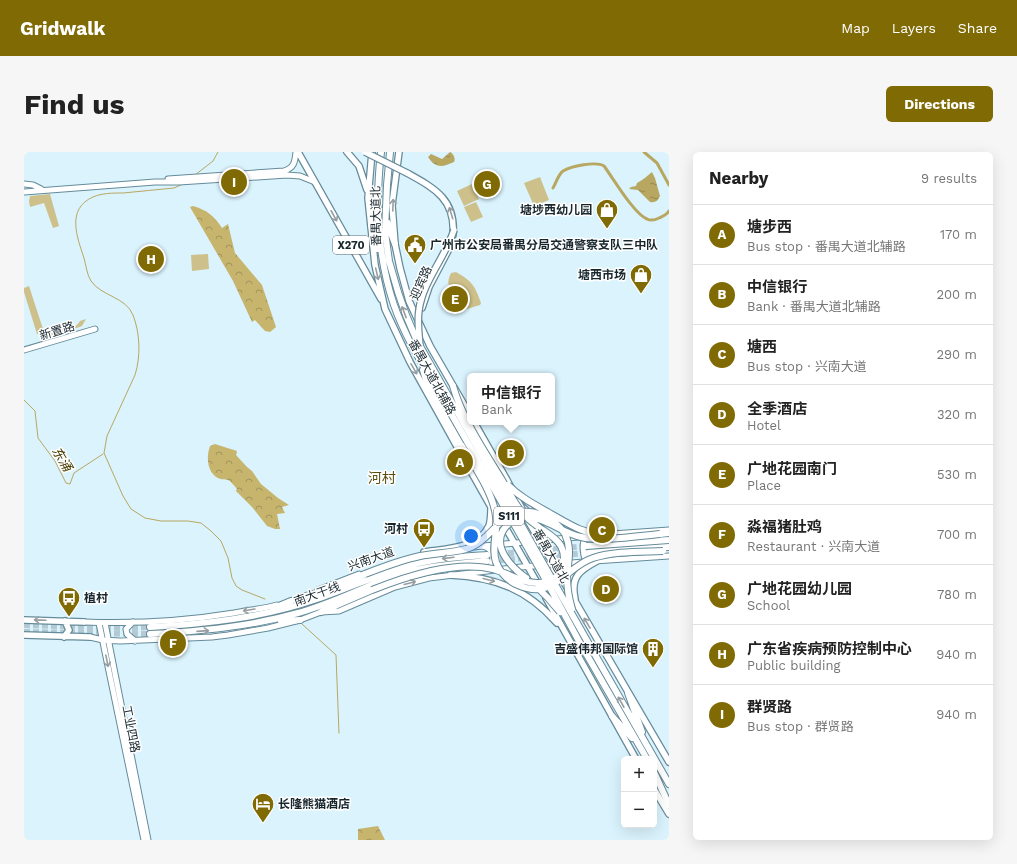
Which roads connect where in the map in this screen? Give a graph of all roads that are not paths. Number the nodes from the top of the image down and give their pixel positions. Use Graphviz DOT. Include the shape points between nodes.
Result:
graph roads {
  1 [pos="297,152"];
  2 [pos="347,152"];
  3 [pos="365,152"];
  4 [pos="372,152"];
  5 [pos="381,152"];
  6 [pos="390,152"];
  7 [pos="400,152"];
  8 [pos="180,180"];
  9 [pos="315,182"];
  10 [pos="24,184"];
  11 [pos="42,190"];
  12 [pos="24,192"];
  13 [pos="368,198"];
  14 [pos="386,210"];
  15 [pos="371,225"];
  16 [pos="454,230"];
  17 [pos="395,244"];
  18 [pos="386,280"];
  19 [pos="385,309"];
  20 [pos="422,328"];
  21 [pos="95,329"];
  22 [pos="420,347"];
  23 [pos="24,350"];
  24 [pos="420,359"];
  25 [pos="453,386"];
  26 [pos="467,410"];
  27 [pos="467,419"];
  28 [pos="450,424"];
  29 [pos="470,425"];
  30 [pos="476,425"];
  31 [pos="452,436"];
  32 [pos="497,472"];
  33 [pos="508,480"];
  34 [pos="491,506"];
  35 [pos="669,530"];
  36 [pos="603,534"];
  37 [pos="669,534"];
  38 [pos="586,536"];
  39 [pos="634,536"];
  40 [pos="539,540"];
  41 [pos="669,540"];
  42 [pos="514,543"];
  43 [pos="483,546"];
  44 [pos="586,546"];
  45 [pos="669,547"];
  46 [pos="666,551"];
  47 [pos="424,552"];
  48 [pos="588,553"];
  49 [pos="669,556"];
  50 [pos="597,561"];
  51 [pos="586,562"];
  52 [pos="553,564"];
  53 [pos="528,566"];
  54 [pos="485,571"];
  55 [pos="450,575"];
  56 [pos="302,597"];
  57 [pos="291,601"];
  58 [pos="577,607"];
  59 [pos="321,612"];
  60 [pos="263,614"];
  61 [pos="24,620"];
  62 [pos="300,620"];
  63 [pos="576,620"];
  64 [pos="65,621"];
  65 [pos="84,622"];
  66 [pos="100,622"];
  67 [pos="133,622"];
  68 [pos="264,622"];
  69 [pos="106,623"];
  70 [pos="570,626"];
  71 [pos="150,627"];
  72 [pos="565,632"];
  73 [pos="150,634"];
  74 [pos="24,635"];
  75 [pos="64,637"];
  76 [pos="90,637"];
  77 [pos="103,640"];
  78 [pos="109,641"];
  79 [pos="134,641"];
  80 [pos="628,693"];
  81 [pos="612,716"];
  82 [pos="647,745"];
  83 [pos="640,748"];
  84 [pos="634,756"];
  85 [pos="645,756"];
  86 [pos="654,756"];
  87 [pos="657,761"];
  88 [pos="657,762"];
  89 [pos="669,762"];
  90 [pos="657,777"];
  91 [pos="669,778"];
  92 [pos="657,779"];
  93 [pos="669,784"];
  94 [pos="656,792"];
  95 [pos="669,797"];
  96 [pos="669,805"];
  97 [pos="669,814"];
  98 [pos="144,840"];
  99 [pos="148,840"];
  1 -- 8 [label="main road" via="293,165 284,171 203,176"];
  1 -- 9 [label="main road, X270"];
  2 -- 13 [label="main road" via="359,166"];
  16 -- 3 [label="main road, 迎宾路, one-way, bridge" via="450,207 440,193"];
  4 -- 13 [label="main road, 番禺大道北辅路"];
  5 -- 18 [label="highway, 番禺大道北 / S111" via="377,214"];
  6 -- 14 [label="highway, 番禺大道北 / S111"];
  17 -- 7 [label="main road, 番禺大道北辅路, one-way" via="392,205"];
  8 -- 9 [label="main road" via="287,175 300,176"];
  8 -- 11 [label="main road"];
  9 -- 19 [label="main road, X270, one-way"];
  10 -- 11 [label="main road" via="34,185"];
  11 -- 12 [label="main road"];
  13 -- 15 [label="main road, 番禺大道北辅路"];
  14 -- 17 [label="highway"];
  22 -- 14 [label="highway, 番禺大道北 / S111, one-way, bridge" via="406,315 389,261"];
  15 -- 18 [label="highway"];
  15 -- 19 [label="main road, 番禺大道北辅路, one-way" via="375,265"];
  16 -- 20 [label="main road, 迎宾路" via="451,244 423,303"];
  16 -- 22 [label="main road, bridge" via="445,253 425,288 419,309"];
  17 -- 20 [label="main road, 番禺大道北辅路" via="409,301"];
  18 -- 24 [label="highway, 番禺大道北 / S111" via="400,320"];
  19 -- 31 [label="main road, 番禺大道北辅路, one-way" via="410,362"];
  20 -- 25 [label="main road, 番禺大道北辅路"];
  21 -- 23 [label="main road, 新置路"];
  22 -- 63 [label="highway, 番禺大道北 / S111, bridge"];
  24 -- 28 [label="highway" via="426,380"];
  24 -- 70 [label="highway, 番禺大道北 / S111, bridge"];
  25 -- 26 [label="main road, 番禺大道北辅路"];
  25 -- 27 [label="highway, bridge" via="458,403"];
  28 -- 31 [label="highway"];
  28 -- 46 [label="highway, bridge" via="490,495 497,520 494,552 505,576 516,584 531,589 547,588 592,558"];
  29 -- 32 [label="highway, bridge"];
  30 -- 33 [label="main road"];
  31 -- 34 [label="main road, 番禺大道北辅路"];
  32 -- 39 [label="highway, bridge" via="522,498 577,529 594,534"];
  32 -- 59 [label="highway, bridge" via="520,510 555,538 562,547 562,570 555,578 538,584 479,567 419,574 372,590"];
  33 -- 36 [label="main road" via="526,501 543,514 567,525"];
  33 -- 40 [label="main road"];
  34 -- 42 [label="main road, 番禺大道北辅路"];
  34 -- 47 [label="main road" via="489,525 476,540 461,546"];
  35 -- 36 [label="main road, 兴南大道"];
  36 -- 38 [label="main road, 兴南大道"];
  37 -- 39 [label="highway, bridge"];
  38 -- 40 [label="main road, 兴南大道"];
  38 -- 51 [label="main road" via="583,548"];
  39 -- 70 [label="highway, bridge" via="580,537 529,517 518,518 505,528 501,539 504,557 516,571 548,598"];
  40 -- 42 [label="main road, 兴南大道"];
  40 -- 52 [label="main road"];
  41 -- 44 [label="highway"];
  42 -- 43 [label="main road, 兴南大道"];
  42 -- 53 [label="main road, 番禺大道北辅路"];
  43 -- 47 [label="main road, 兴南大道"];
  43 -- 54 [label="main road" via="489,548 493,555 491,566"];
  45 -- 48 [label="highway"];
  47 -- 56 [label="main road, 兴南大道" via="388,562"];
  49 -- 50 [label="main road"];
  50 -- 51 [label="main road"];
  50 -- 58 [label="main road" via="576,576 573,588"];
  51 -- 52 [label="main road"];
  52 -- 53 [label="main road"];
  52 -- 58 [label="main road"];
  53 -- 54 [label="main road"];
  53 -- 72 [label="main road, 番禺大道北辅路"];
  54 -- 55 [label="main road"];
  59 -- 55 [label="main road, one-way" via="339,610 370,596 413,582"];
  55 -- 72 [label="main road, one-way" via="486,579 517,590 544,609"];
  56 -- 57 [label="main road, 兴南大道"];
  56 -- 63 [label="highway, bridge" via="328,590 405,560 466,548 477,543 506,518 518,513 537,513 554,522 567,539 570,554 568,592"];
  57 -- 60 [label="highway"];
  57 -- 67 [label="main road, 兴南大道, one-way" via="223,614"];
  80 -- 58 [label="main road, one-way"];
  59 -- 62 [label="main road"];
  68 -- 60 [label="highway, 南大干线, one-way" via="318,607 411,571 487,558 447,558 412,564 315,600"];
  60 -- 71 [label="highway, 南大干线" via="210,623"];
  64 -- 61 [label="main road, one-way"];
  62 -- 68 [label="highway"];
  62 -- 79 [label="main road" via="212,637"];
  82 -- 63 [label="highway, 番禺大道北 / S111, one-way, bridge"];
  64 -- 65 [label="main road"];
  64 -- 75 [label="main road" via="69,630"];
  65 -- 66 [label="main road, 兴南大道"];
  66 -- 69 [label="main road, 兴南大道"];
  66 -- 77 [label="main road, 工业四路"];
  67 -- 69 [label="main road, 兴南大道"];
  67 -- 79 [label="main road" via="126,629"];
  73 -- 68 [label="highway, 南大干线, one-way" via="212,630"];
  69 -- 78 [label="main road, 工业四路"];
  70 -- 83 [label="highway, 番禺大道北 / S111, bridge"];
  72 -- 81 [label="main road"];
  74 -- 75 [label="main road"];
  75 -- 76 [label="main road"];
  76 -- 77 [label="main road"];
  77 -- 78 [label="main road"];
  77 -- 98 [label="main road, 工业四路, one-way"];
  78 -- 79 [label="main road"];
  78 -- 99 [label="main road, 工业四路"];
  80 -- 82 [label="highway"];
  80 -- 89 [label="main road"];
  81 -- 83 [label="highway"];
  81 -- 84 [label="main road"];
  82 -- 86 [label="highway, 番禺大道北 / S111"];
  83 -- 85 [label="highway, 番禺大道北 / S111"];
  87 -- 91 [label="highway"];
  88 -- 93 [label="highway, 番禺大道北 / S111"];
  90 -- 95 [label="highway"];
  92 -- 96 [label="highway"];
  94 -- 97 [label="main road"];
}
